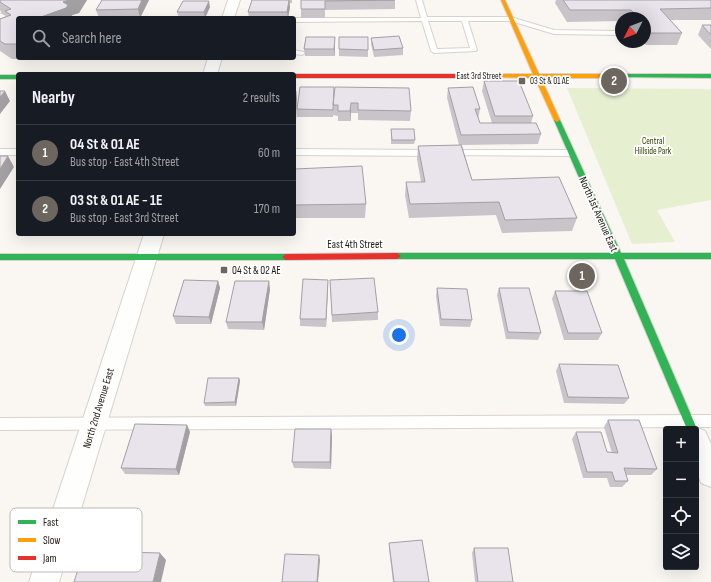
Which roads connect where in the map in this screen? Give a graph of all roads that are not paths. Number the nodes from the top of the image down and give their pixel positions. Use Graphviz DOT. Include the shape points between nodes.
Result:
graph roads {
  1 [pos="28,0"];
  2 [pos="234,0"];
  3 [pos="419,0"];
  4 [pos="503,0"];
  5 [pos="0,11"];
  6 [pos="229,16"];
  7 [pos="424,19"];
  8 [pos="464,19"];
  9 [pos="511,19"];
  10 [pos="296,20"];
  11 [pos="615,33"];
  12 [pos="296,52"];
  13 [pos="302,52"];
  14 [pos="214,60"];
  15 [pos="211,72"];
  16 [pos="711,75"];
  17 [pos="296,76"];
  18 [pos="536,76"];
  19 [pos="0,77"];
  20 [pos="16,77"];
  21 [pos="0,152"];
  22 [pos="16,152"];
  23 [pos="296,152"];
  24 [pos="572,153"];
  25 [pos="153,236"];
  26 [pos="618,256"];
  27 [pos="711,256"];
  28 [pos="0,257"];
  29 [pos="146,257"];
  30 [pos="711,421"];
  31 [pos="93,423"];
  32 [pos="0,424"];
  33 [pos="690,426"];
  34 [pos="699,427"];
  35 [pos="663,430"];
  36 [pos="699,446"];
  37 [pos="711,474"];
  38 [pos="67,508"];
  39 [pos="47,572"];
  40 [pos="44,582"];
  1 -- 5 [label="lane"];
  2 -- 6 [label="street"];
  3 -- 7 [label="lane"];
  4 -- 9 [label="street, North 1st Avenue East"];
  7 -- 8 [label="lane"];
  7 -- 8 [label="lane" via="434,51 474,50"];
  7 -- 10 [label="lane"];
  8 -- 9 [label="lane"];
  9 -- 11 [label="lane" via="554,32"];
  9 -- 18 [label="street, North 1st Avenue East"];
  12 -- 13 [label="lane"];
  14 -- 15 [label="street"];
  16 -- 18 [label="street, East 3rd Street"];
  17 -- 18 [label="street, East 3rd Street"];
  18 -- 24 [label="street, North 1st Avenue East"];
  19 -- 20 [label="street"];
  21 -- 22 [label="lane"];
  23 -- 24 [label="lane"];
  24 -- 26 [label="street, North 1st Avenue East"];
  25 -- 29 [label="street, North 2nd Avenue East"];
  26 -- 27 [label="street, East 4th Street"];
  26 -- 29 [label="street, East 4th Street"];
  26 -- 33 [label="street, North 1st Avenue East"];
  28 -- 29 [label="street, East 4th Street"];
  29 -- 31 [label="street, North 2nd Avenue East"];
  30 -- 34 [label="lane"];
  31 -- 32 [label="lane"];
  31 -- 35 [label="lane"];
  31 -- 38 [label="street, North 2nd Avenue East"];
  36 -- 37 [label="street, North 1st Avenue East"];
  39 -- 40 [label="street, North 2nd Avenue East"];
}
